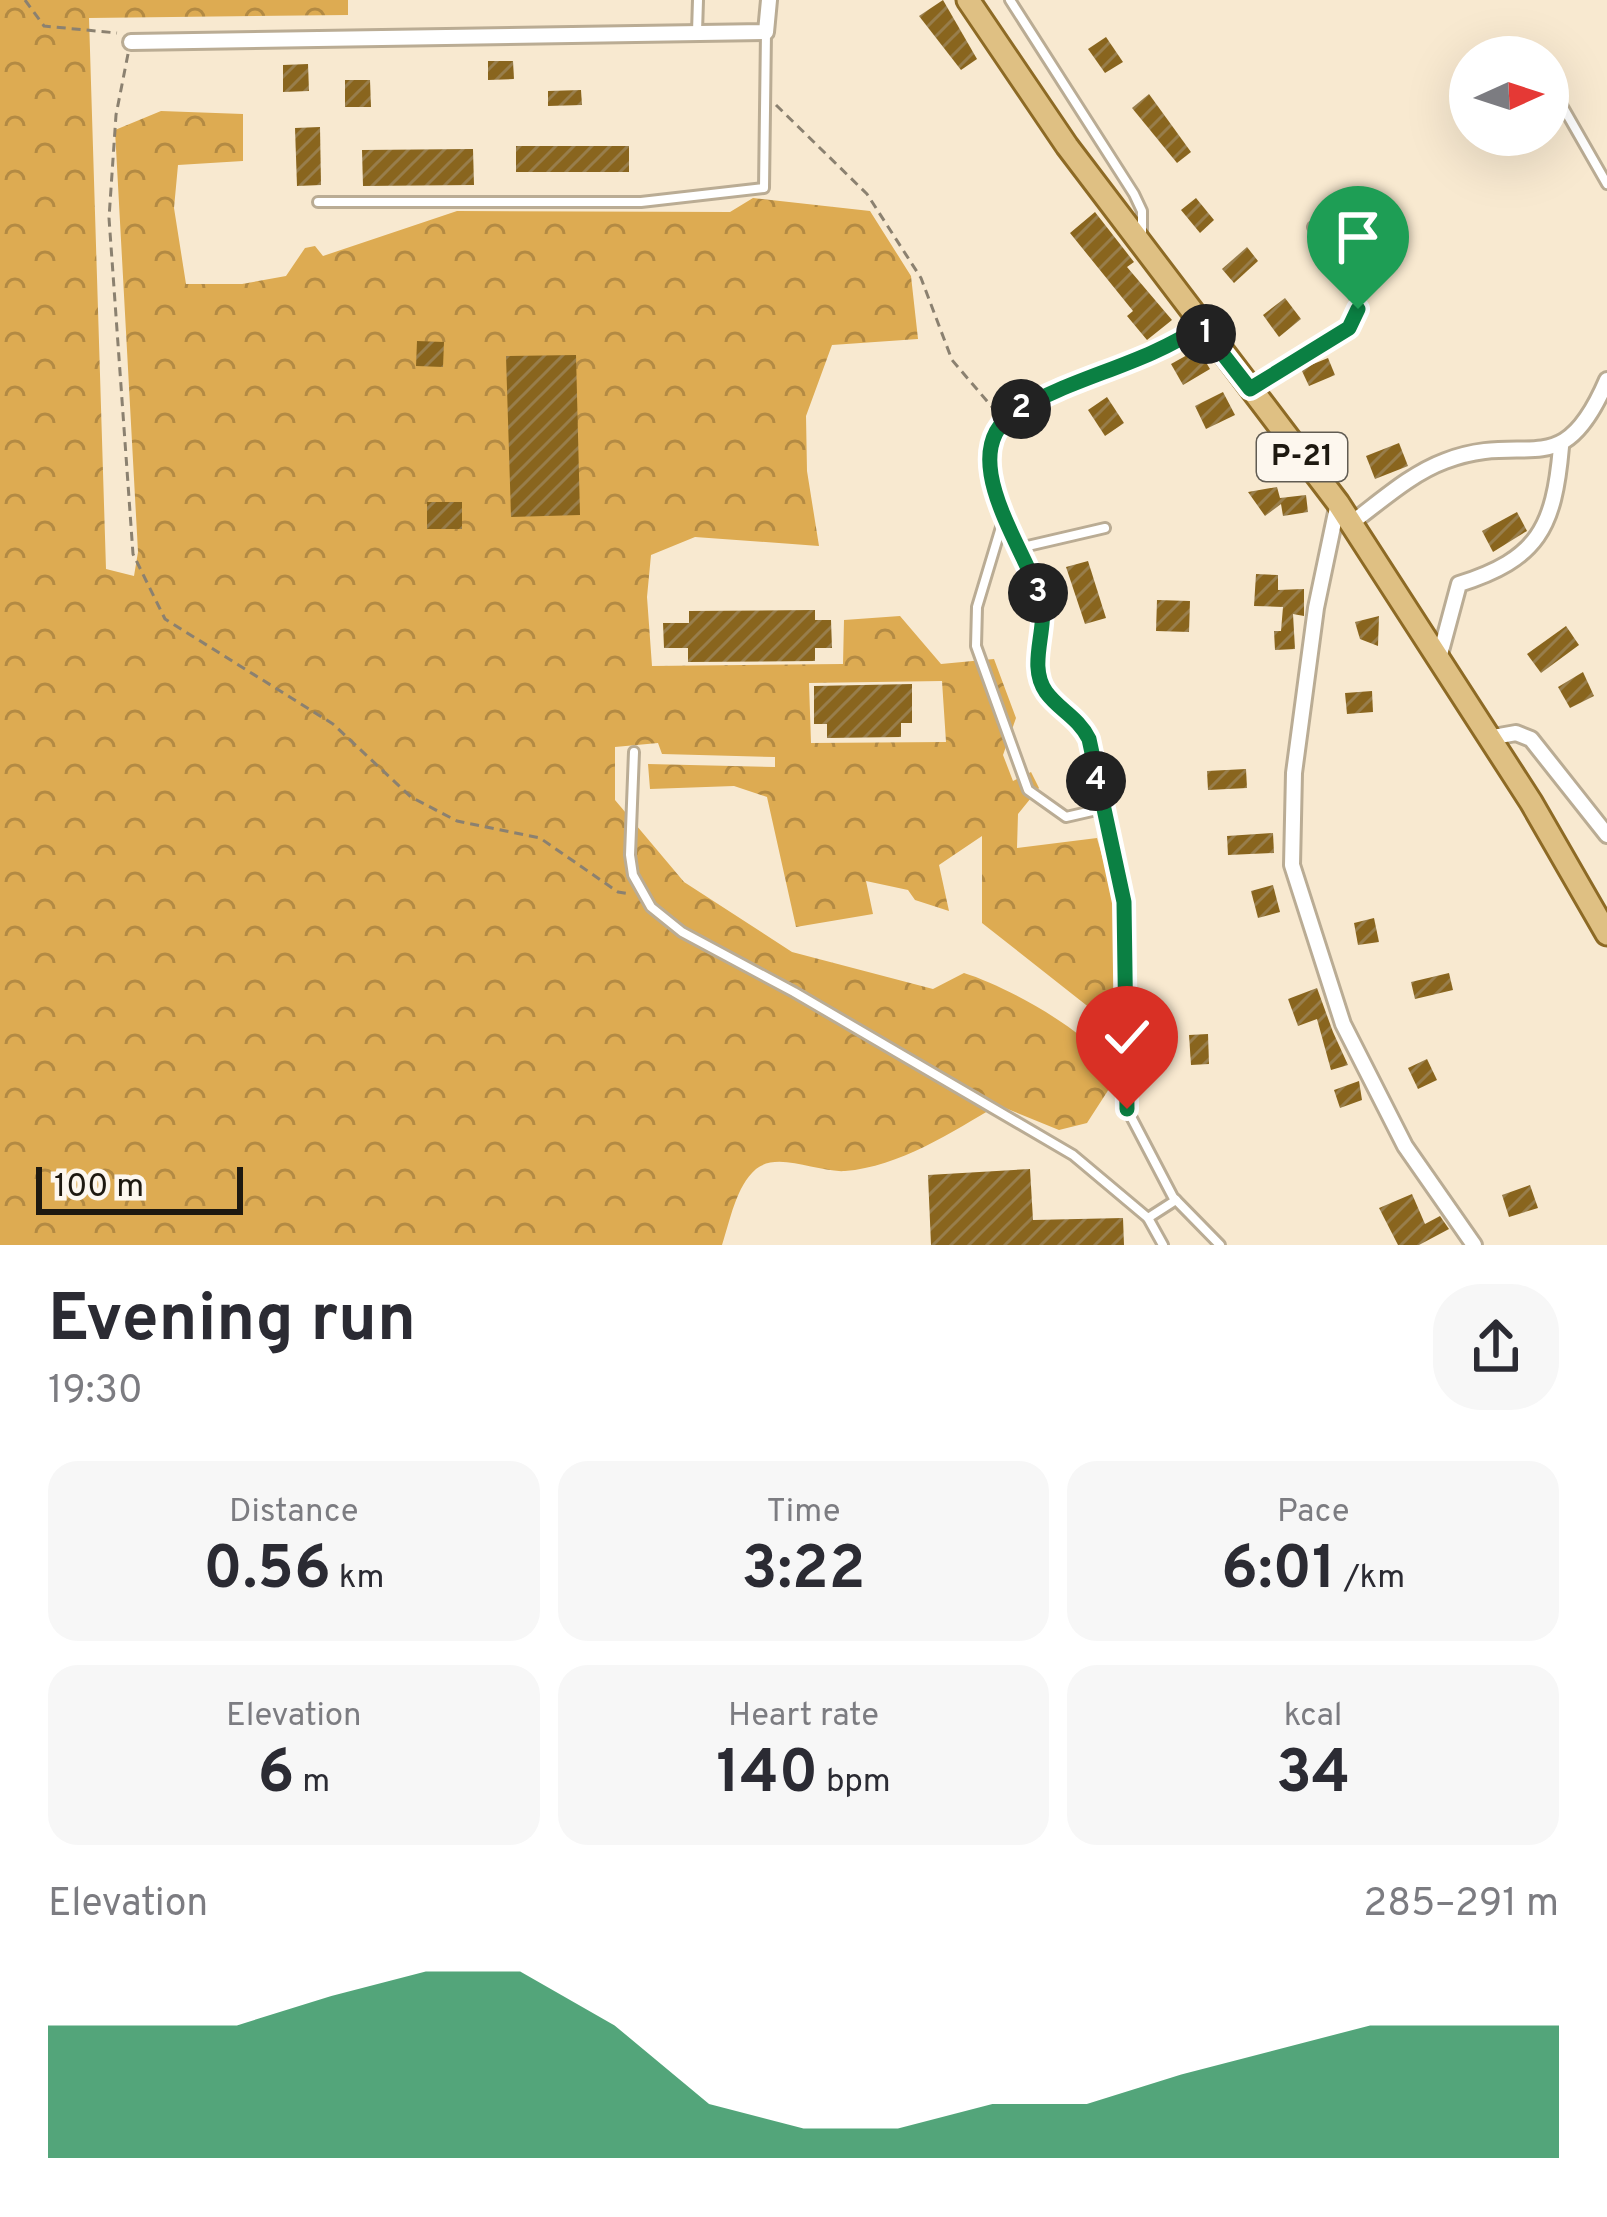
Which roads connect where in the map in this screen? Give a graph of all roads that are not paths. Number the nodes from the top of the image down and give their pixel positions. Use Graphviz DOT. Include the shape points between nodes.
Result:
graph roads {
  1 [pos="698,0"];
  2 [pos="769,0"];
  3 [pos="968,0"];
  4 [pos="1010,0"];
  5 [pos="766,32"];
  6 [pos="697,33"];
  7 [pos="130,42"];
  8 [pos="1569,118"];
  9 [pos="1607,184"];
  10 [pos="318,202"];
  11 [pos="1313,227"];
  12 [pos="1142,247"];
  13 [pos="1201,326"];
  14 [pos="1607,380"];
  15 [pos="1250,389"];
  16 [pos="1561,448"];
  17 [pos="1337,503"];
  18 [pos="1002,524"];
  19 [pos="1350,524"];
  20 [pos="1105,528"];
  21 [pos="1019,548"];
  22 [pos="1438,664"];
  23 [pos="1488,738"];
  24 [pos="634,752"];
  25 [pos="1101,808"];
  26 [pos="1607,835"];
  27 [pos="1607,934"];
  28 [pos="1177,1200"];
  29 [pos="1148,1218"];
  30 [pos="1163,1245"];
  31 [pos="1220,1245"];
  32 [pos="1474,1245"];
  1 -- 6 [label="lane"];
  2 -- 5 [label="street"];
  3 -- 12 [label="main road, Р-21"];
  4 -- 12 [label="lane" via="1134,194"];
  5 -- 6 [label="street"];
  5 -- 10 [label="lane" via="764,188 641,202"];
  6 -- 7 [label="street"];
  8 -- 9 [label="lane"];
  11 -- 15 [label="lane" via="1356,299 1356,318"];
  12 -- 13 [label="main road, Р-21"];
  13 -- 15 [label="main road, Р-21"];
  13 -- 18 [label="lane" via="1164,351 1004,421 992,437 990,464"];
  14 -- 16 [label="street" via="1579,434"];
  15 -- 17 [label="main road, Р-21"];
  16 -- 19 [label="street" via="1445,461"];
  16 -- 22 [label="street" via="1556,507 1516,562 1459,584"];
  17 -- 19 [label="main road, Р-21"];
  17 -- 32 [label="street" via="1294,773 1292,865 1343,1024 1405,1146"];
  18 -- 21 [label="lane"];
  18 -- 25 [label="lane" via="977,607 976,646 988,683 1028,790 1066,817"];
  19 -- 22 [label="main road, Р-21"];
  20 -- 21 [label="lane"];
  21 -- 25 [label="lane" via="1043,608 1037,658 1045,691 1089,739"];
  22 -- 23 [label="main road, Р-21"];
  23 -- 26 [label="street" via="1531,739"];
  23 -- 27 [label="main road, Р-21"];
  24 -- 29 [label="lane" via="630,855 643,896 682,932 1072,1155"];
  25 -- 28 [label="lane" via="1124,902 1127,1109"];
  28 -- 29 [label="lane"];
  28 -- 31 [label="lane"];
  29 -- 30 [label="lane"];
}
